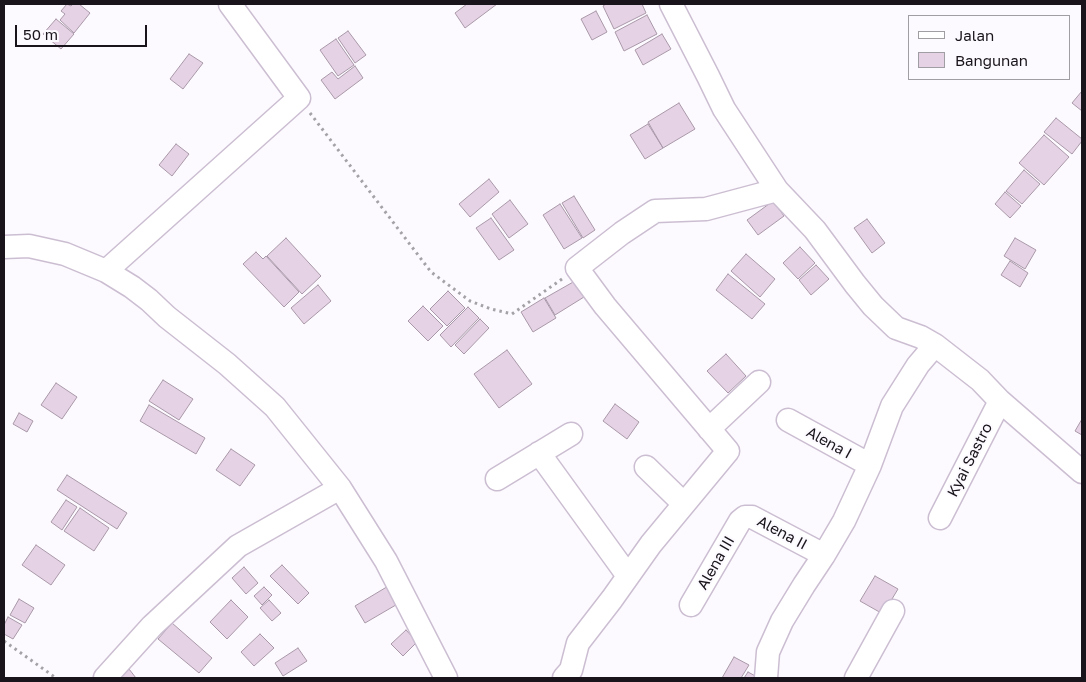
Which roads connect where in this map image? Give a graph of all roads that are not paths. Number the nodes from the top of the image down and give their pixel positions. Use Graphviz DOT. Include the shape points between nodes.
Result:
graph roads {
  1 [pos="230,4"];
  2 [pos="671,4"];
  3 [pos="777,190"];
  4 [pos="4,247"];
  5 [pos="106,271"];
  6 [pos="935,345"];
  7 [pos="759,382"];
  8 [pos="1000,402"];
  9 [pos="788,420"];
  10 [pos="709,429"];
  11 [pos="571,434"];
  12 [pos="539,453"];
  13 [pos="870,465"];
  14 [pos="646,467"];
  15 [pos="1082,472"];
  16 [pos="497,478"];
  17 [pos="340,488"];
  18 [pos="684,504"];
  19 [pos="940,518"];
  20 [pos="740,521"];
  21 [pos="824,555"];
  22 [pos="628,576"];
  23 [pos="691,605"];
  24 [pos="893,611"];
  25 [pos="571,676"];
  26 [pos="105,678"];
  27 [pos="446,678"];
  28 [pos="766,678"];
  29 [pos="856,678"];
  1 -- 5 [label="street" via="299,98"];
  2 -- 3 [label="street" via="724,109"];
  3 -- 6 [label="street" via="815,230 855,284 896,328"];
  3 -- 10 [label="street" via="706,209 655,210 577,268"];
  4 -- 5 [label="street" via="29,246 65,254"];
  5 -- 17 [label="street" via="149,300 275,407"];
  6 -- 8 [label="street" via="980,380"];
  6 -- 13 [label="street" via="892,406"];
  7 -- 10 [label="street"];
  8 -- 15 [label="street"];
  8 -- 19 [label="street, Kyai Sastro"];
  9 -- 13 [label="street, Alena I"];
  10 -- 18 [label="street" via="728,451"];
  11 -- 12 [label="street"];
  12 -- 16 [label="street"];
  12 -- 22 [label="street"];
  13 -- 21 [label="street"];
  14 -- 18 [label="street"];
  17 -- 26 [label="street" via="238,546 152,626"];
  17 -- 27 [label="street" via="386,561"];
  18 -- 22 [label="street"];
  20 -- 21 [label="street, Alena II" via="752,517"];
  20 -- 23 [label="street, Alena III"];
  21 -- 28 [label="street" via="782,621 768,652"];
  22 -- 25 [label="street" via="578,643"];
  24 -- 29 [label="street"];
}
